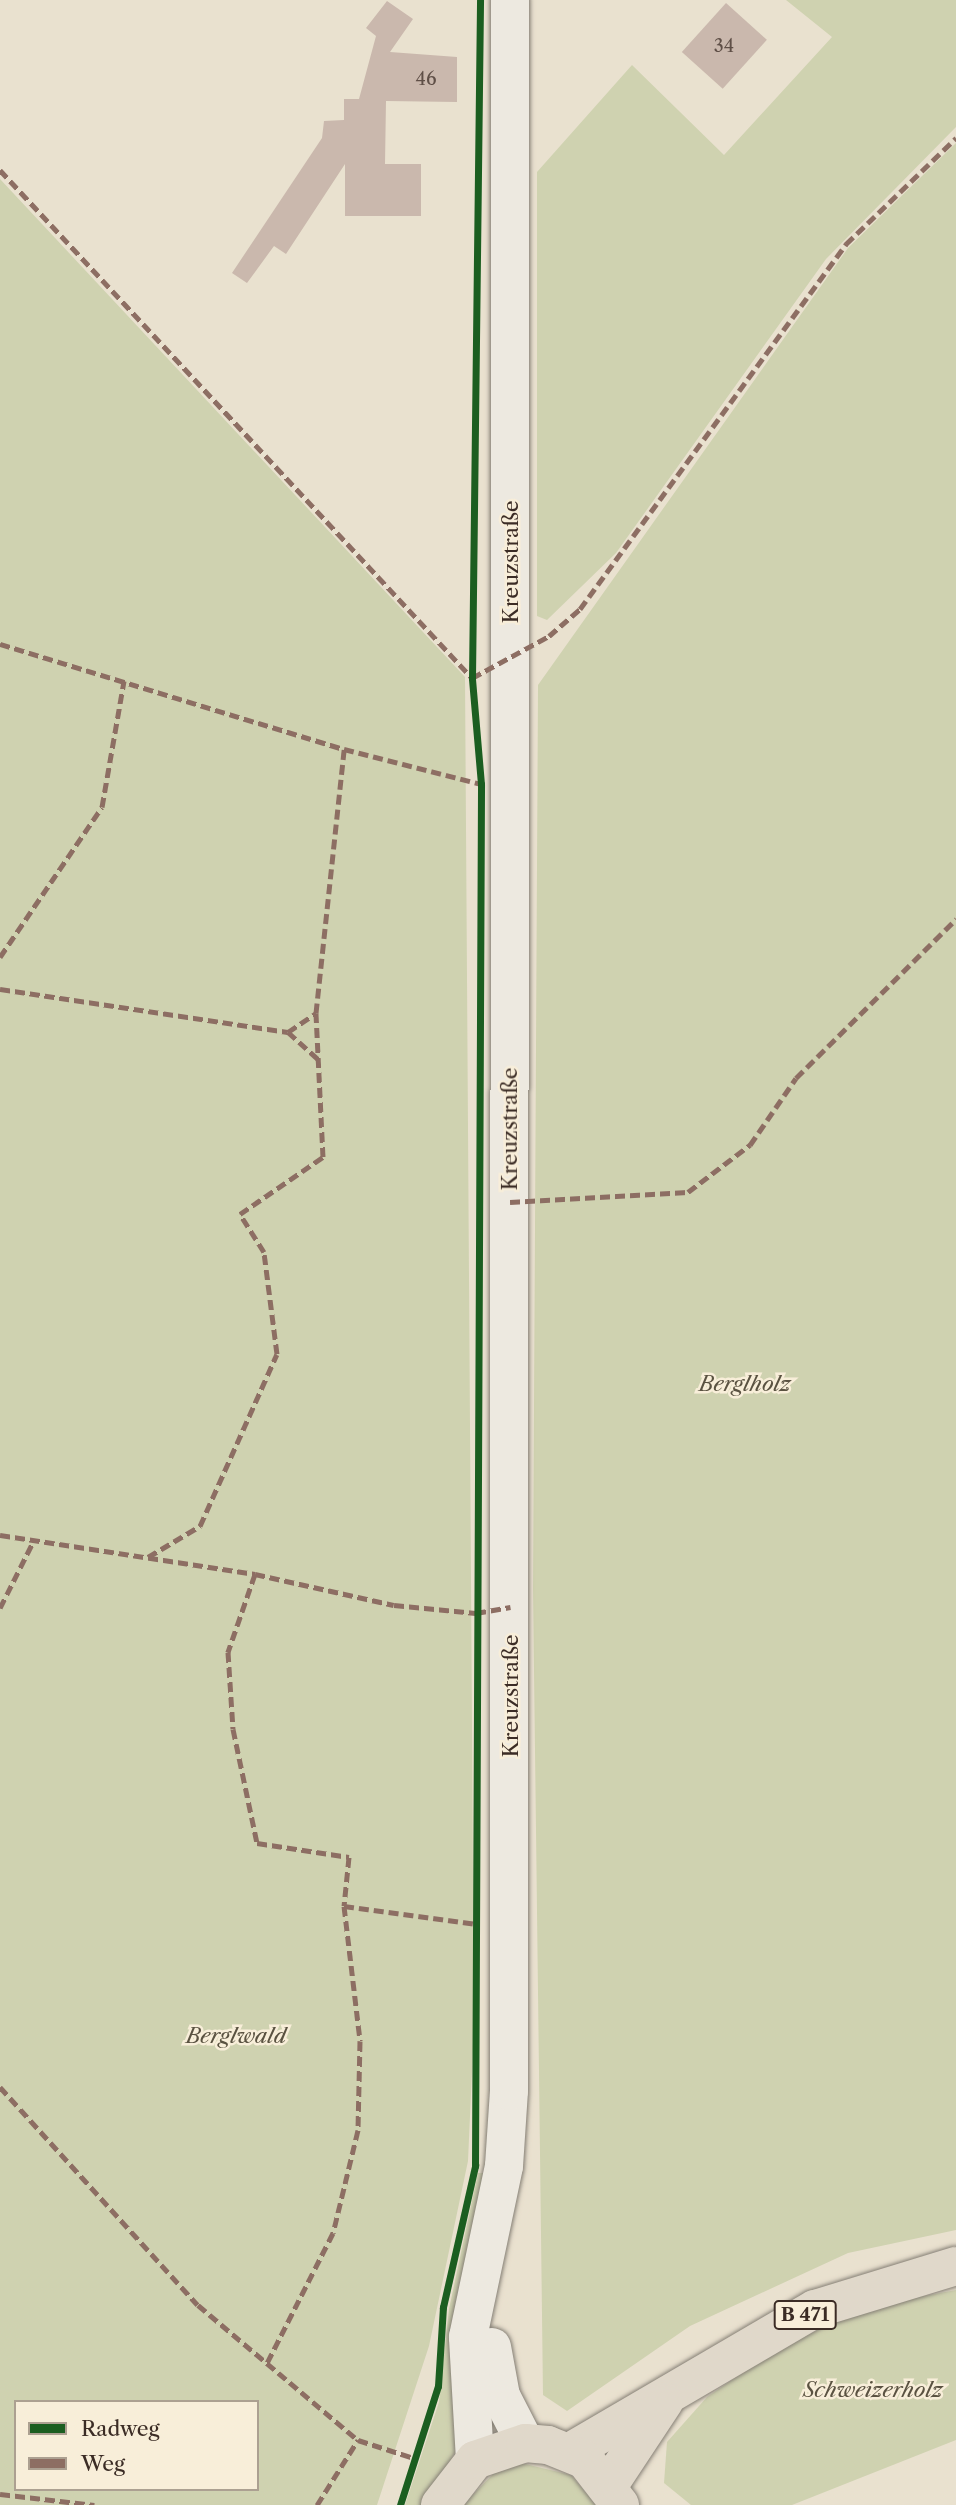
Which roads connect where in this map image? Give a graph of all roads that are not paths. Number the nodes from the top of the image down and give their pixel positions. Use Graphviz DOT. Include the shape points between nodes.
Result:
graph roads {
  1 [pos="510,0"];
  2 [pos="489,2257"];
  3 [pos="956,2266"];
  4 [pos="668,2396"];
  5 [pos="525,2443"];
  6 [pos="570,2452"];
  7 [pos="475,2460"];
  8 [pos="615,2495"];
  9 [pos="440,2505"];
  1 -- 2 [label="main road, Kreuzstraße" via="509,2091"];
  2 -- 5 [label="main road, Kreuzstraße" via="492,2359 512,2423"];
  2 -- 7 [label="main road, Kreuzstraße" via="468,2337"];
  3 -- 4 [label="main road, B 471" via="815,2309"];
  4 -- 6 [label="main road, B 471"];
  4 -- 8 [label="main road, B 471"];
  5 -- 6 [label="main road"];
  5 -- 7 [label="main road"];
  6 -- 8 [label="main road"];
  7 -- 9 [label="main road"];
}
